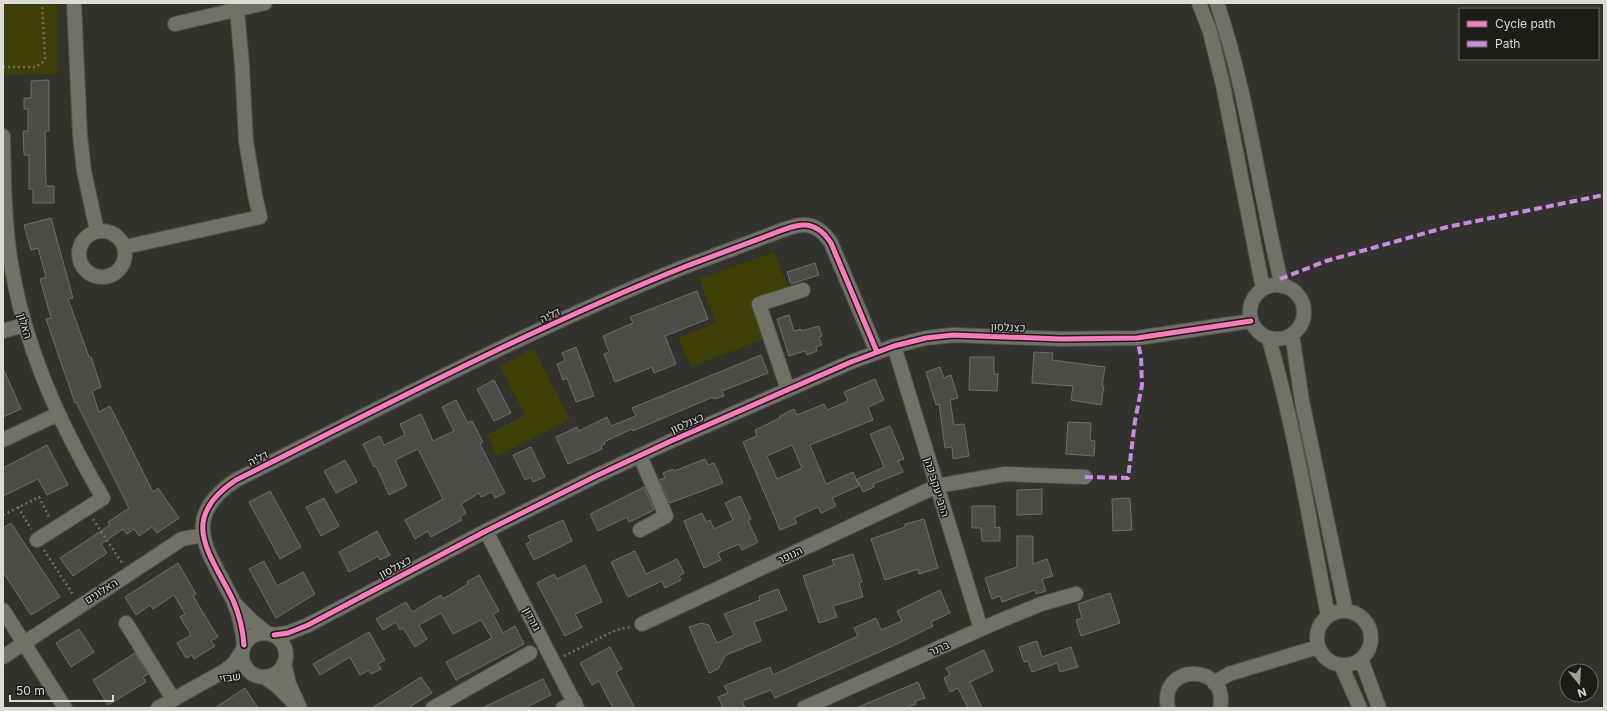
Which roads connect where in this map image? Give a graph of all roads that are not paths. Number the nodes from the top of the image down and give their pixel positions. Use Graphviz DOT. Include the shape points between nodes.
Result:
graph roads {
  1 [pos="74,3"];
  2 [pos="265,3"];
  3 [pos="1199,3"];
  4 [pos="1217,3"];
  5 [pos="237,10"];
  6 [pos="175,24"];
  7 [pos="3,136"];
  8 [pos="97,231"];
  9 [pos="5,233"];
  10 [pos="125,247"];
  11 [pos="1282,286"];
  12 [pos="1263,289"];
  13 [pos="803,290"];
  14 [pos="1251,321"];
  15 [pos="24,325"];
  16 [pos="3,331"];
  17 [pos="1292,334"];
  18 [pos="1269,338"];
  19 [pos="894,346"];
  20 [pos="877,352"];
  21 [pos="788,390"];
  22 [pos="58,414"];
  23 [pos="3,440"];
  24 [pos="640,456"];
  25 [pos="1085,477"];
  26 [pos="937,486"];
  27 [pos="486,530"];
  28 [pos="640,530"];
  29 [pos="203,534"];
  30 [pos="37,540"];
  31 [pos="1076,594"];
  32 [pos="234,602"];
  33 [pos="3,610"];
  34 [pos="1346,611"];
  35 [pos="1328,616"];
  36 [pos="126,623"];
  37 [pos="642,624"];
  38 [pos="308,625"];
  39 [pos="981,629"];
  40 [pos="271,634"];
  41 [pos="24,642"];
  42 [pos="1318,647"];
  43 [pos="243,648"];
  44 [pos="530,653"];
  45 [pos="3,657"];
  46 [pos="285,659"];
  47 [pos="1361,659"];
  48 [pos="1340,665"];
  49 [pos="259,675"];
  50 [pos="206,681"];
  51 [pos="1214,683"];
  52 [pos="173,699"];
  53 [pos="452,703"];
  54 [pos="572,706"];
  55 [pos="65,708"];
  56 [pos="158,708"];
  57 [pos="299,708"];
  58 [pos="433,708"];
  59 [pos="804,708"];
  60 [pos="1168,708"];
  61 [pos="1220,708"];
  62 [pos="1360,708"];
  63 [pos="1379,708"];
  1 -- 8 [label="street" via="80,135 83,164"];
  2 -- 5 [label="street"];
  3 -- 12 [label="street" via="1210,32 1223,85"];
  4 -- 11 [label="street" via="1237,73"];
  5 -- 6 [label="street"];
  5 -- 10 [label="street" via="246,141 254,196 260,217"];
  7 -- 9 [label="street, האלון"];
  8 -- 10 [label="street" via="113,233"];
  8 -- 10 [label="street" via="84,240 79,252 82,265 92,275 105,277 118,272 125,260"];
  9 -- 15 [label="street, האלון"];
  11 -- 12 [label="street"];
  11 -- 17 [label="street" via="1293,291 1302,304 1302,320"];
  12 -- 14 [label="street" via="1255,296 1250,306"];
  13 -- 21 [label="street" via="759,304"];
  14 -- 18 [label="street" via="1256,330"];
  14 -- 19 [label="street, כצנלסון" via="1137,338 953,336 926,338"];
  15 -- 16 [label="street"];
  15 -- 22 [label="street, האלון"];
  17 -- 18 [label="street" via="1280,339"];
  17 -- 34 [label="street" via="1302,401"];
  18 -- 35 [label="street" via="1291,428"];
  19 -- 20 [label="street, כצנלסון"];
  19 -- 26 [label="street, הרב יעקב כהן"];
  20 -- 21 [label="street, כצנלסון"];
  20 -- 29 [label="street, דליה" via="828,238 812,226 794,226 700,260 592,306 236,480 218,493 207,507"];
  21 -- 24 [label="street, כצנלסון"];
  22 -- 23 [label="street"];
  22 -- 30 [label="street, האלון" via="103,498"];
  24 -- 27 [label="street, כצנלסון"];
  24 -- 28 [label="street" via="666,516"];
  25 -- 26 [label="street, הנופר" via="1005,474"];
  26 -- 37 [label="street, הנופר"];
  26 -- 39 [label="street, הרב יעקב כהן"];
  27 -- 38 [label="street, כצנלסון"];
  27 -- 54 [label="street, גורדון" via="554,662"];
  29 -- 32 [label="street" via="212,562"];
  29 -- 41 [label="street, האלונים" via="182,538"];
  31 -- 39 [label="street, ברנר" via="1041,604"];
  32 -- 40 [label="street" via="252,621"];
  32 -- 43 [label="street" via="241,625"];
  33 -- 41 [label="street"];
  34 -- 35 [label="street"];
  34 -- 47 [label="street" via="1360,617 1370,630 1370,645"];
  35 -- 42 [label="street" via="1318,631"];
  36 -- 52 [label="street"];
  38 -- 40 [label="street, כצנלסון" via="288,633"];
  38 -- 46 [label="street, כצנלסון" via="293,641"];
  39 -- 59 [label="street, ברנר"];
  40 -- 43 [label="street" via="254,635"];
  40 -- 46 [label="street" via="284,644"];
  41 -- 45 [label="street, האלונים"];
  41 -- 55 [label="street"];
  42 -- 48 [label="street" via="1327,660"];
  42 -- 51 [label="street" via="1229,674"];
  43 -- 49 [label="street" via="244,665"];
  43 -- 50 [label="street, שבזי" via="229,667"];
  44 -- 53 [label="street"];
  46 -- 49 [label="street" via="277,672 271,676"];
  46 -- 57 [label="street" via="289,684"];
  47 -- 48 [label="street" via="1352,664"];
  47 -- 63 [label="street"];
  48 -- 62 [label="street"];
  49 -- 50 [label="street, שבזי" via="222,676"];
  49 -- 57 [label="street" via="281,690"];
  50 -- 52 [label="street, שבזי"];
  51 -- 60 [label="street" via="1206,676 1196,673 1180,677 1169,688"];
  51 -- 61 [label="street" via="1220,692"];
  52 -- 56 [label="street, שבזי"];
  53 -- 58 [label="street"];
}
